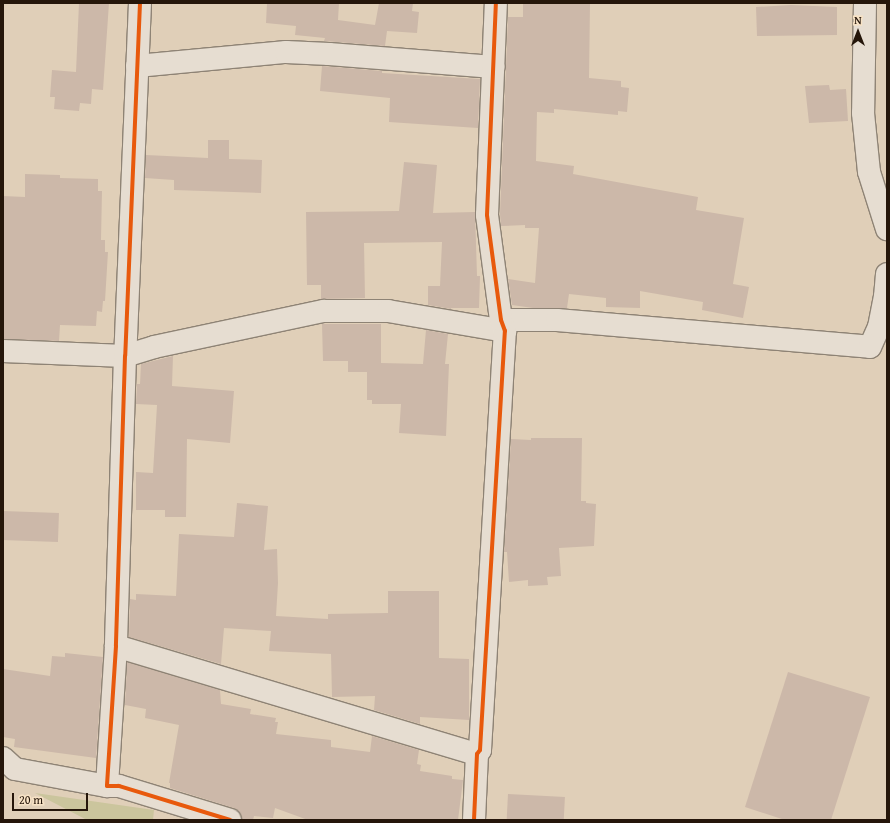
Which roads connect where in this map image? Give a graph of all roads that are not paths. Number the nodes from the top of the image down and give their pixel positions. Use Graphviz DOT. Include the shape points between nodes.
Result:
graph roads {
  1 [pos="140,3"];
  2 [pos="496,3"];
  3 [pos="865,3"];
  4 [pos="137,66"];
  5 [pos="492,67"];
  6 [pos="887,229"];
  7 [pos="887,274"];
  8 [pos="503,325"];
  9 [pos="3,351"];
  10 [pos="125,356"];
  11 [pos="116,646"];
  12 [pos="477,754"];
  13 [pos="3,758"];
  14 [pos="108,786"];
  15 [pos="230,820"];
  16 [pos="474,820"];
  1 -- 4 [label="street"];
  2 -- 5 [label="street"];
  3 -- 6 [label="street" via="863,107 869,172"];
  4 -- 5 [label="street" via="286,52"];
  4 -- 10 [label="street"];
  5 -- 8 [label="street" via="487,215"];
  7 -- 8 [label="street" via="885,297 870,347 557,320"];
  8 -- 10 [label="street" via="388,311 324,311 154,347"];
  8 -- 12 [label="street" via="480,750"];
  9 -- 10 [label="street"];
  10 -- 11 [label="street"];
  11 -- 12 [label="street"];
  11 -- 14 [label="street"];
  12 -- 16 [label="street"];
  13 -- 14 [label="street" via="15,769"];
  14 -- 15 [label="street" via="119,786"];
}
